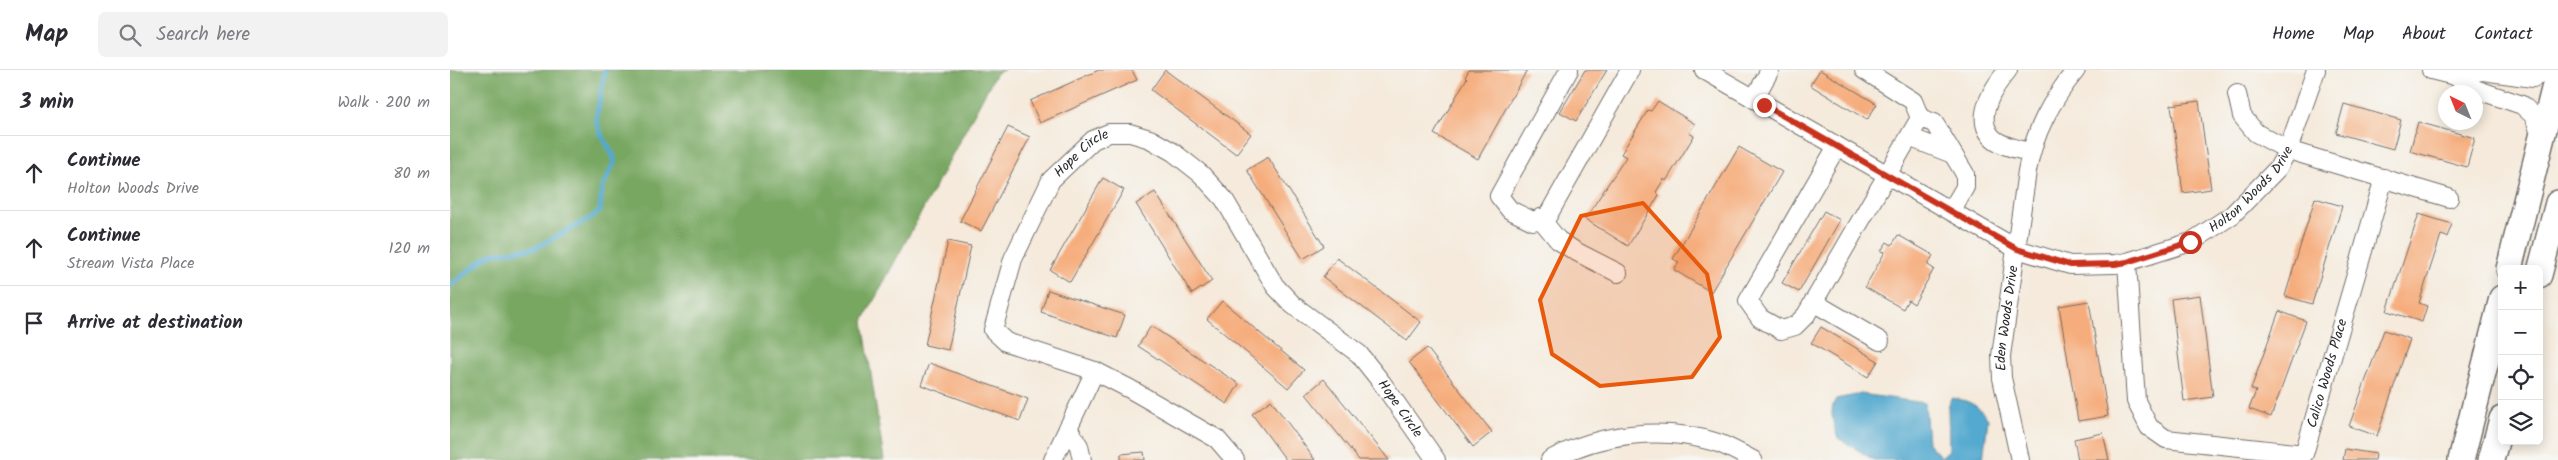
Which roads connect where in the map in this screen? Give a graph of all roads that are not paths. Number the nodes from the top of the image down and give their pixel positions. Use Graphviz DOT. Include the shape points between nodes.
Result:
graph roads {
  1 [pos="1569,70"];
  2 [pos="1630,70"];
  3 [pos="1704,70"];
  4 [pos="1770,70"];
  5 [pos="1864,70"];
  6 [pos="2008,70"];
  7 [pos="2076,70"];
  8 [pos="2316,70"];
  9 [pos="2431,70"];
  10 [pos="2546,70"];
  11 [pos="2558,73"];
  12 [pos="2455,76"];
  13 [pos="2237,94"];
  14 [pos="1754,99"];
  15 [pos="1920,118"];
  16 [pos="1909,137"];
  17 [pos="2542,139"];
  18 [pos="1837,146"];
  19 [pos="2288,150"];
  20 [pos="2030,152"];
  21 [pos="1950,153"];
  22 [pos="1888,175"];
  23 [pos="2384,178"];
  24 [pos="2449,198"];
  25 [pos="2558,203"];
  26 [pos="1951,211"];
  27 [pos="1540,218"];
  28 [pos="2017,249"];
  29 [pos="2127,262"];
  30 [pos="2510,265"];
  31 [pos="2542,265"];
  32 [pos="1618,273"];
  33 [pos="1813,302"];
  34 [pos="2499,310"];
  35 [pos="1880,342"];
  36 [pos="1095,371"];
  37 [pos="1068,428"];
  38 [pos="2498,434"];
  39 [pos="1053,460"];
  40 [pos="1082,460"];
  41 [pos="1235,460"];
  42 [pos="1436,460"];
  43 [pos="1550,460"];
  44 [pos="1751,460"];
  45 [pos="2020,460"];
  46 [pos="2461,460"];
  47 [pos="2491,460"];
  1 -- 27 [label="street" via="1499,196 1510,210 1533,221"];
  2 -- 27 [label="street" via="1547,217"];
  3 -- 14 [label="street, Holton Woods Drive"];
  4 -- 14 [label="street"];
  5 -- 15 [label="street" via="1913,101"];
  6 -- 20 [label="street" via="1991,94 1985,116 1987,128 1998,140"];
  7 -- 20 [label="street, Eden Woods Drive" via="2040,123"];
  8 -- 19 [label="street, Holton Woods Drive"];
  9 -- 12 [label="street"];
  10 -- 12 [label="street" via="2533,78 2483,71"];
  11 -- 17 [label="main road"];
  12 -- 17 [label="street" via="2475,89 2522,105 2534,116"];
  13 -- 19 [label="street" via="2242,116 2256,132"];
  14 -- 18 [label="street, Holton Woods Drive"];
  15 -- 16 [label="street"];
  15 -- 21 [label="street" via="1934,123"];
  16 -- 21 [label="street"];
  16 -- 22 [label="street"];
  17 -- 30 [label="main road"];
  18 -- 22 [label="street, Holton Woods Drive"];
  18 -- 33 [label="street" via="1748,301 1760,318 1782,330 1795,326"];
  19 -- 23 [label="street"];
  19 -- 29 [label="street, Holton Woods Drive" via="2278,168 2232,214 2190,242"];
  20 -- 28 [label="street, Eden Woods Drive"];
  21 -- 26 [label="street" via="1965,174 1965,187"];
  22 -- 26 [label="street, Holton Woods Drive"];
  22 -- 33 [label="street"];
  23 -- 24 [label="street"];
  23 -- 29 [label="street, Calico Woods Place" via="2304,454 2166,439 2149,427 2136,401"];
  25 -- 31 [label="main road"];
  26 -- 28 [label="street, Holton Woods Drive"];
  27 -- 32 [label="street" via="1558,240 1575,252"];
  28 -- 29 [label="street, Holton Woods Drive" via="2070,265"];
  28 -- 45 [label="street, Eden Woods Drive" via="2001,356 2002,378"];
  33 -- 35 [label="street"];
  34 -- 46 [label="main road"];
  36 -- 37 [label="street"];
  36 -- 41 [label="street, Hope Circle" via="1217,439"];
  36 -- 42 [label="street, Hope Circle" via="1006,342 996,335 993,325 1013,259 1052,180 1093,140 1109,133 1130,133 1174,152 1207,180 1224,199 1276,286 1293,304 1359,354"];
  37 -- 39 [label="street"];
  37 -- 40 [label="street" via="1079,446"];
  38 -- 47 [label="main road"];
  43 -- 44 [label="street" via="1602,438 1645,434 1686,435 1717,442"];
}
